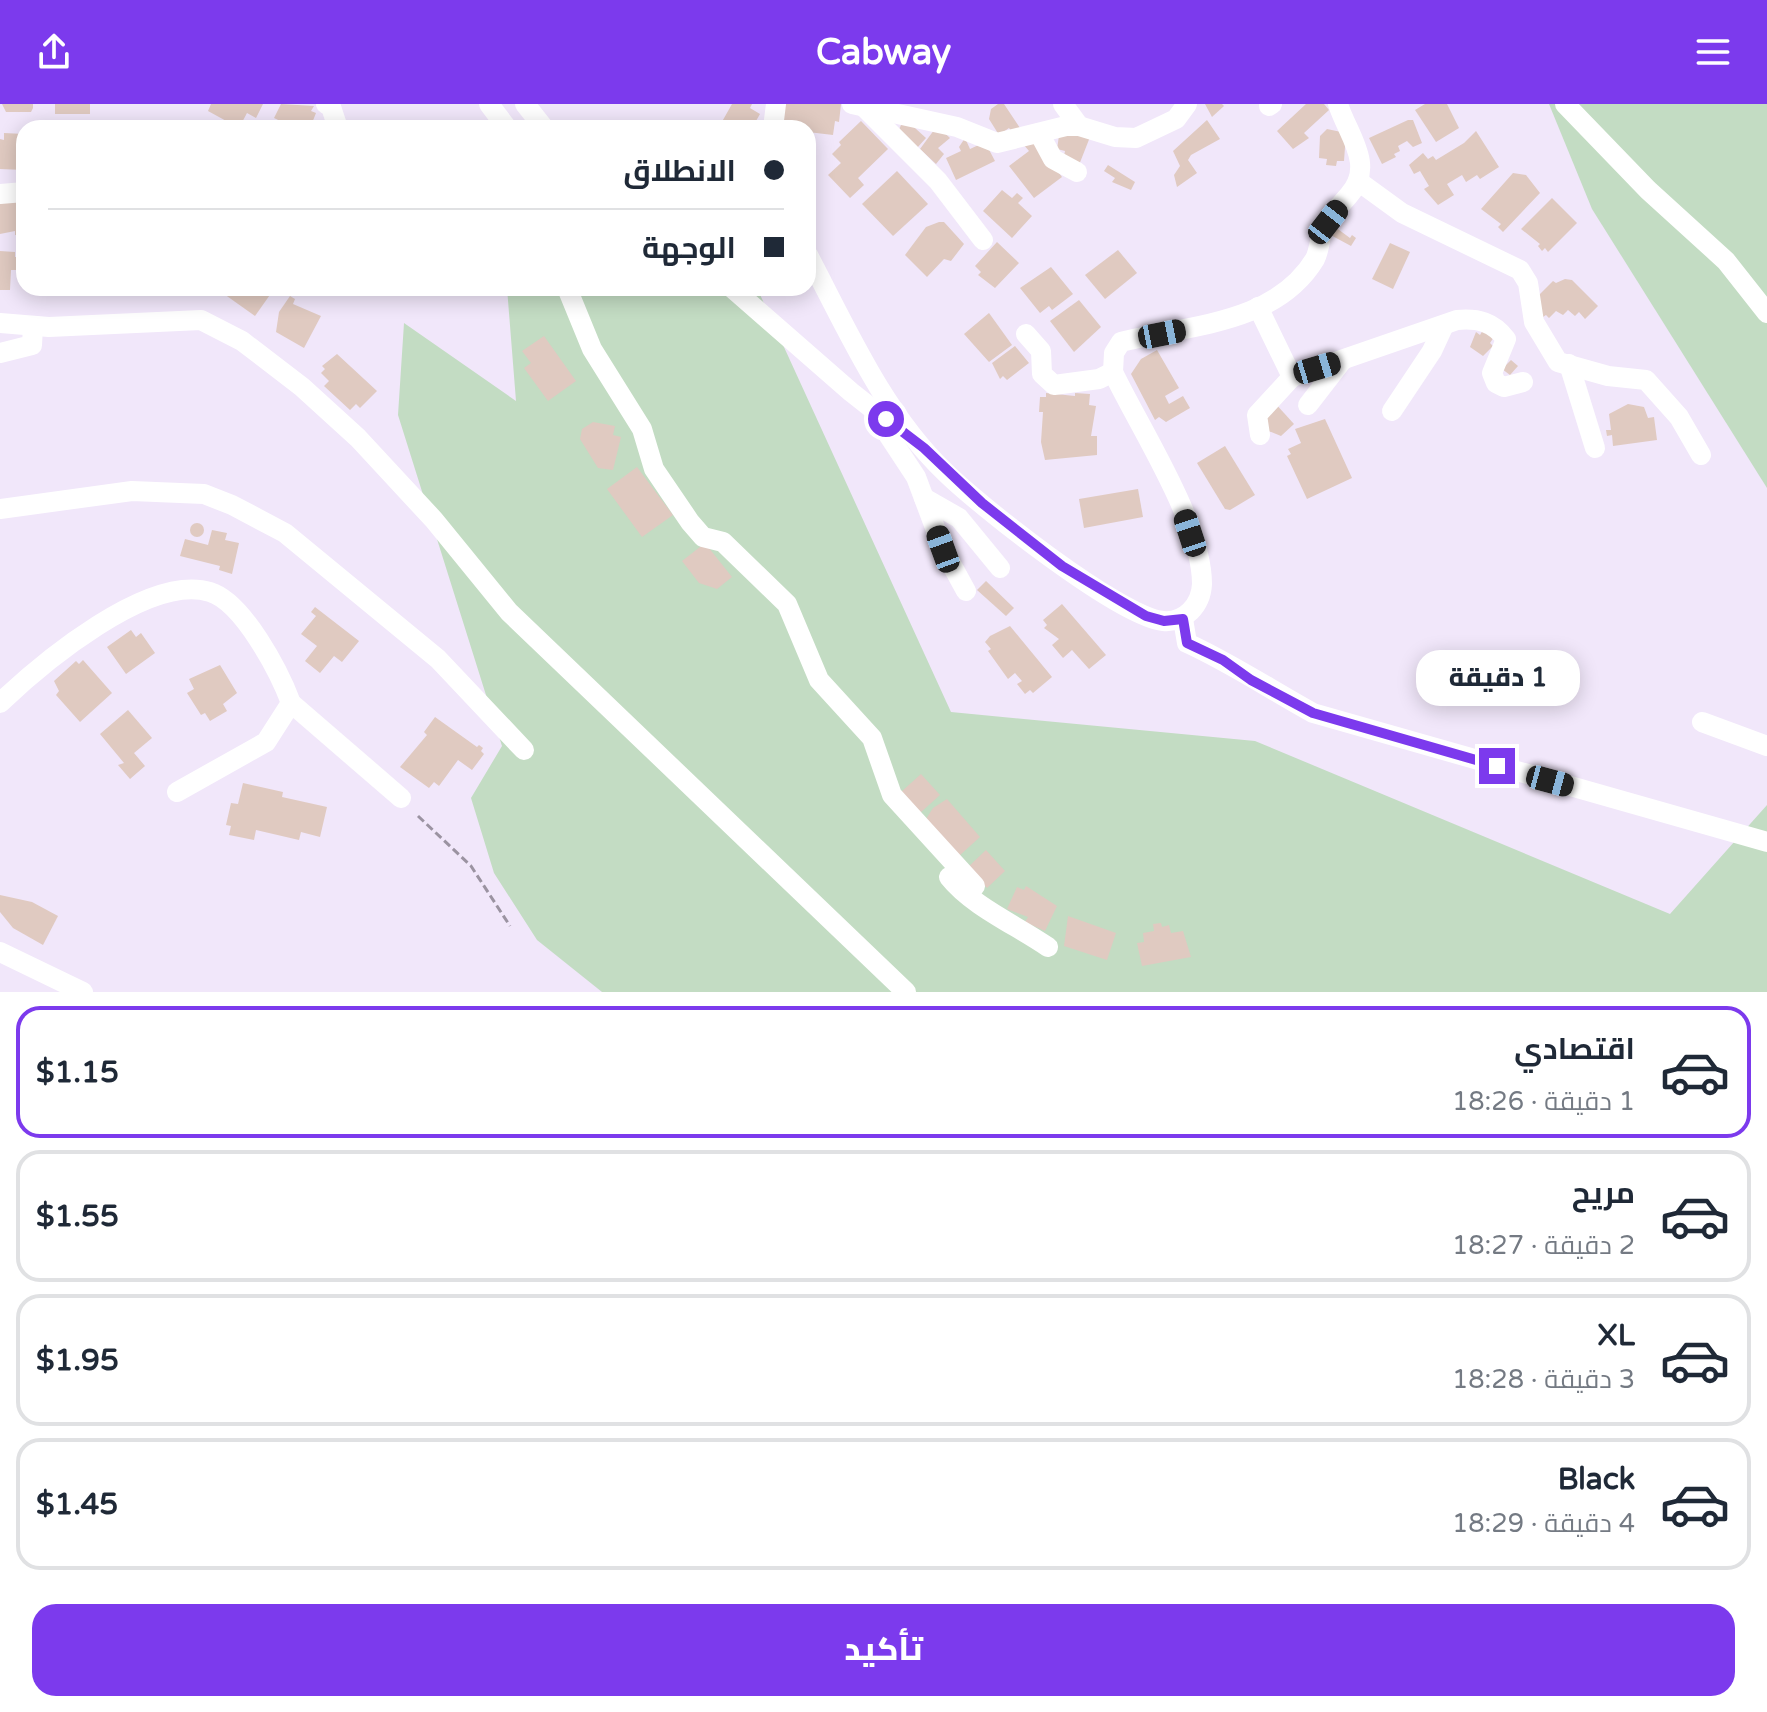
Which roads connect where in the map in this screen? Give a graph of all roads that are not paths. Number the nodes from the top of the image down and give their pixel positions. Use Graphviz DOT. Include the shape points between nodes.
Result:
graph roads {
  1 [pos="525,104"];
  2 [pos="1063,104"];
  3 [pos="1187,104"];
  4 [pos="1338,104"];
  5 [pos="1565,104"];
  6 [pos="858,106"];
  7 [pos="538,120"];
  8 [pos="1079,126"];
  9 [pos="1039,133"];
  10 [pos="1077,172"];
  11 [pos="1358,181"];
  12 [pos="983,240"];
  13 [pos="816,270"];
  14 [pos="570,296"];
  15 [pos="741,296"];
  16 [pos="1258,307"];
  17 [pos="1767,313"];
  18 [pos="0,323"];
  19 [pos="1444,325"];
  20 [pos="33,326"];
  21 [pos="1026,334"];
  22 [pos="0,353"];
  23 [pos="1342,361"];
  24 [pos="1569,364"];
  25 [pos="1113,372"];
  26 [pos="1292,377"];
  27 [pos="1523,382"];
  28 [pos="1308,405"];
  29 [pos="1392,411"];
  30 [pos="886,419"];
  31 [pos="1260,435"];
  32 [pos="924,448"];
  33 [pos="1595,448"];
  34 [pos="1701,455"];
  35 [pos="924,498"];
  36 [pos="0,509"];
  37 [pos="1000,568"];
  38 [pos="966,591"];
  39 [pos="1183,619"];
  40 [pos="0,703"];
  41 [pos="291,703"];
  42 [pos="1702,722"];
  43 [pos="1767,746"];
  44 [pos="524,750"];
  45 [pos="177,792"];
  46 [pos="401,798"];
  47 [pos="904,811"];
  48 [pos="1767,842"];
  49 [pos="975,886"];
  50 [pos="1048,947"];
  51 [pos="0,952"];
  52 [pos="83,992"];
  53 [pos="906,992"];
  1 -- 7 [label="street"];
  2 -- 8 [label="street"];
  3 -- 8 [label="street" via="1176,119 1136,138"];
  4 -- 11 [label="street" via="1358,147"];
  5 -- 17 [label="street" via="1726,261"];
  6 -- 9 [label="street" via="957,127 997,143"];
  6 -- 12 [label="street" via="938,181"];
  8 -- 9 [label="street"];
  9 -- 10 [label="street" via="1053,159"];
  11 -- 16 [label="street" via="1323,229 1313,262"];
  11 -- 24 [label="street" via="1402,213 1520,270 1528,283 1534,322 1558,362"];
  13 -- 32 [label="street" via="871,373"];
  14 -- 47 [label="street" via="592,349 642,429 654,469 703,537 723,542 787,604 810,665 872,738 892,795"];
  15 -- 30 [label="street"];
  16 -- 25 [label="street" via="1239,316 1121,342"];
  16 -- 26 [label="street"];
  18 -- 20 [label="street"];
  19 -- 23 [label="street"];
  19 -- 27 [label="street" via="1473,318 1499,330 1506,339 1492,373 1496,383 1504,387"];
  19 -- 29 [label="street"];
  20 -- 22 [label="street" via="32,345"];
  20 -- 53 [label="street" via="201,320 242,341 358,438 509,612"];
  21 -- 25 [label="street" via="1041,351 1042,374 1054,385"];
  23 -- 26 [label="street"];
  23 -- 28 [label="street"];
  24 -- 33 [label="street"];
  24 -- 34 [label="street" via="1646,380 1669,404"];
  25 -- 39 [label="street" via="1182,508 1198,558 1197,605"];
  26 -- 31 [label="street" via="1257,415"];
  30 -- 32 [label="street"];
  30 -- 35 [label="street" via="889,436"];
  32 -- 39 [label="street" via="944,471 1062,566 1146,616"];
  35 -- 37 [label="street" via="959,518"];
  35 -- 38 [label="street"];
  36 -- 44 [label="street" via="132,491 204,494 232,505 285,533 438,659"];
  39 -- 48 [label="street" via="1187,643 1313,713"];
  40 -- 41 [label="street" via="134,604 188,590 225,598 275,664"];
  41 -- 45 [label="street" via="266,742"];
  41 -- 46 [label="street"];
  42 -- 43 [label="street"];
  47 -- 49 [label="street"];
  47 -- 50 [label="street" via="967,898"];
  51 -- 52 [label="street"];
}
